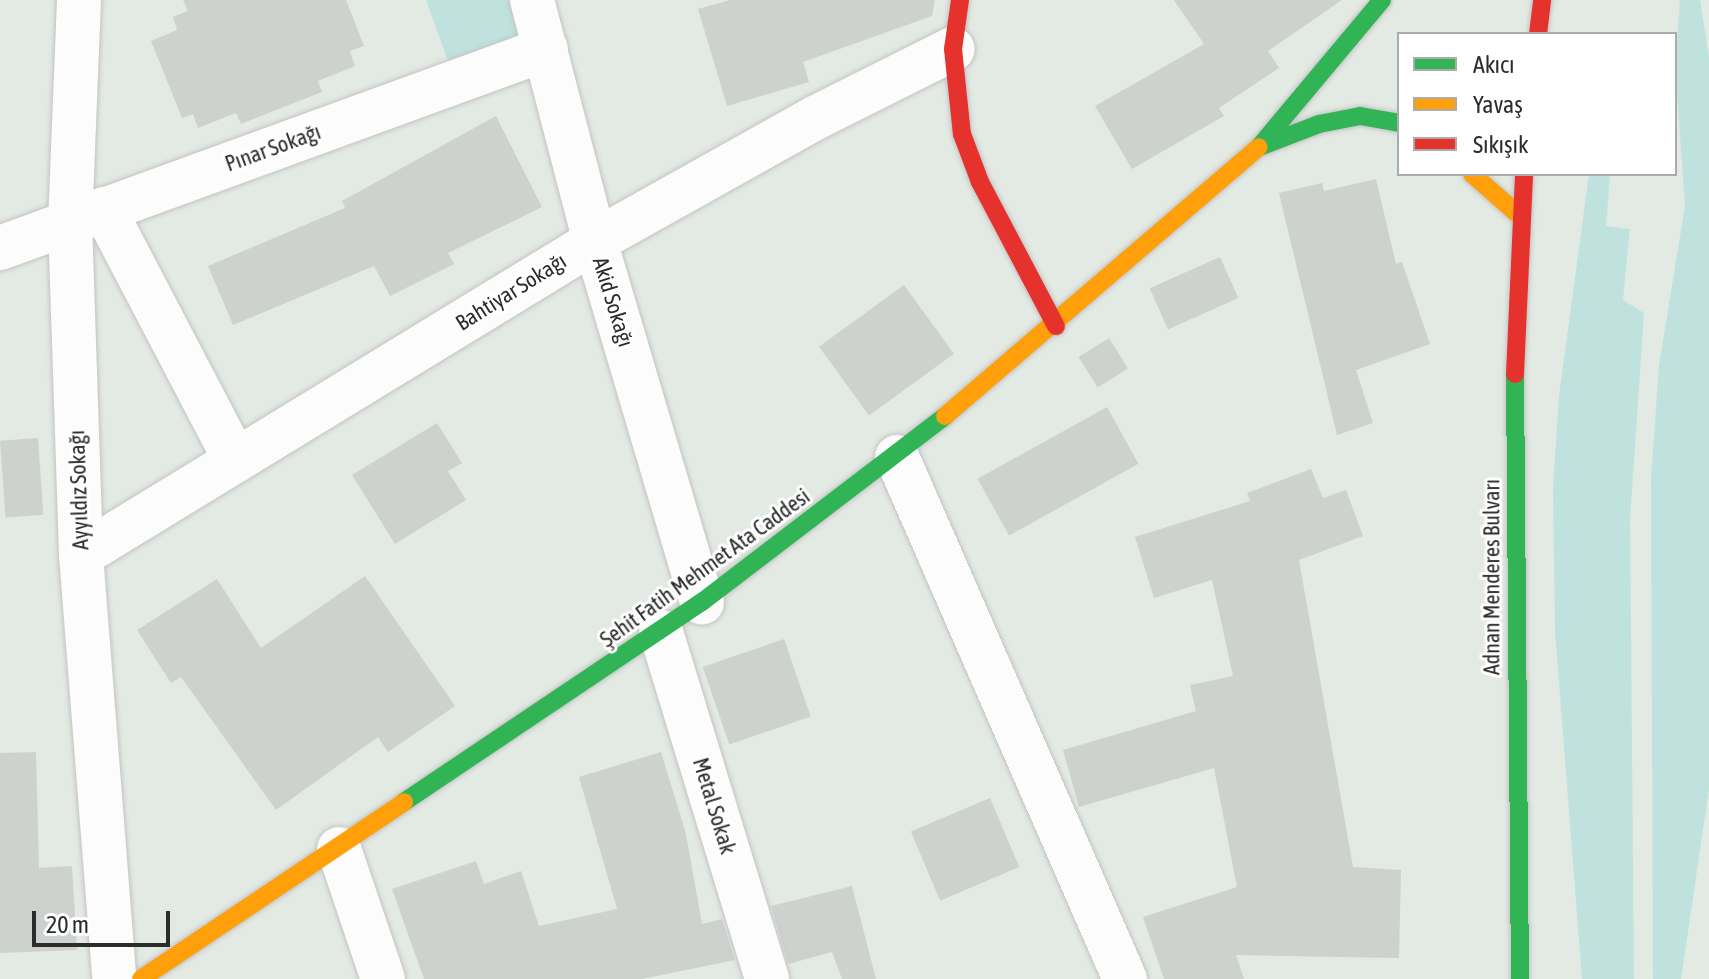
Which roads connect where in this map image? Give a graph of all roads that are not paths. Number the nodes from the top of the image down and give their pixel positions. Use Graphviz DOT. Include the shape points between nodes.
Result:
graph roads {
  1 [pos="79,0"];
  2 [pos="532,0"];
  3 [pos="960,0"];
  4 [pos="1382,0"];
  5 [pos="1542,0"];
  6 [pos="1538,32"];
  7 [pos="546,49"];
  8 [pos="953,49"];
  9 [pos="1397,123"];
  10 [pos="1259,147"];
  11 [pos="1474,176"];
  12 [pos="1524,176"];
  13 [pos="87,215"];
  14 [pos="1520,216"];
  15 [pos="595,241"];
  16 [pos="0,248"];
  17 [pos="1056,326"];
  18 [pos="897,457"];
  19 [pos="236,461"];
  20 [pos="81,555"];
  21 [pos="702,602"];
  22 [pos="661,632"];
  23 [pos="339,849"];
  24 [pos="114,979"];
  25 [pos="141,979"];
  26 [pos="383,979"];
  27 [pos="767,979"];
  28 [pos="1125,979"];
  29 [pos="1520,979"];
  1 -- 13 [label="street, Ayyıldız Sokağı"];
  2 -- 7 [label="street, Akid Sokağı"];
  3 -- 8 [label="main road"];
  4 -- 10 [label="main road, Şehit Fatih Mehmet Ata Caddesi"];
  5 -- 6 [label="main road"];
  7 -- 13 [label="street, Pınar Sokağı"];
  7 -- 15 [label="street, Akid Sokağı"];
  8 -- 15 [label="street, Bahtiyar Sokağı" via="815,118"];
  8 -- 17 [label="main road" via="962,134 980,182"];
  9 -- 10 [label="main road, Şehit Fatih Mehmet Ata Caddesi" via="1360,116 1319,124"];
  10 -- 17 [label="main road, Şehit Fatih Mehmet Ata Caddesi"];
  11 -- 14 [label="main road"];
  12 -- 14 [label="main road, Adnan Menderes Bulvarı"];
  13 -- 16 [label="street, Pınar Sokağı"];
  13 -- 19 [label="street"];
  13 -- 20 [label="street, Ayyıldız Sokağı"];
  14 -- 29 [label="main road, Adnan Menderes Bulvarı" via="1515,319"];
  15 -- 19 [label="street, Bahtiyar Sokağı"];
  15 -- 21 [label="street, Akid Sokağı"];
  17 -- 18 [label="main road, Şehit Fatih Mehmet Ata Caddesi"];
  18 -- 21 [label="main road, Şehit Fatih Mehmet Ata Caddesi"];
  18 -- 28 [label="street"];
  19 -- 20 [label="street, Bahtiyar Sokağı"];
  20 -- 24 [label="street, Ayyıldız Sokağı"];
  21 -- 22 [label="main road, Şehit Fatih Mehmet Ata Caddesi"];
  22 -- 23 [label="main road, Şehit Fatih Mehmet Ata Caddesi"];
  22 -- 27 [label="street, Metal Sokak"];
  23 -- 25 [label="main road, Şehit Fatih Mehmet Ata Caddesi"];
  23 -- 26 [label="street"];
}
